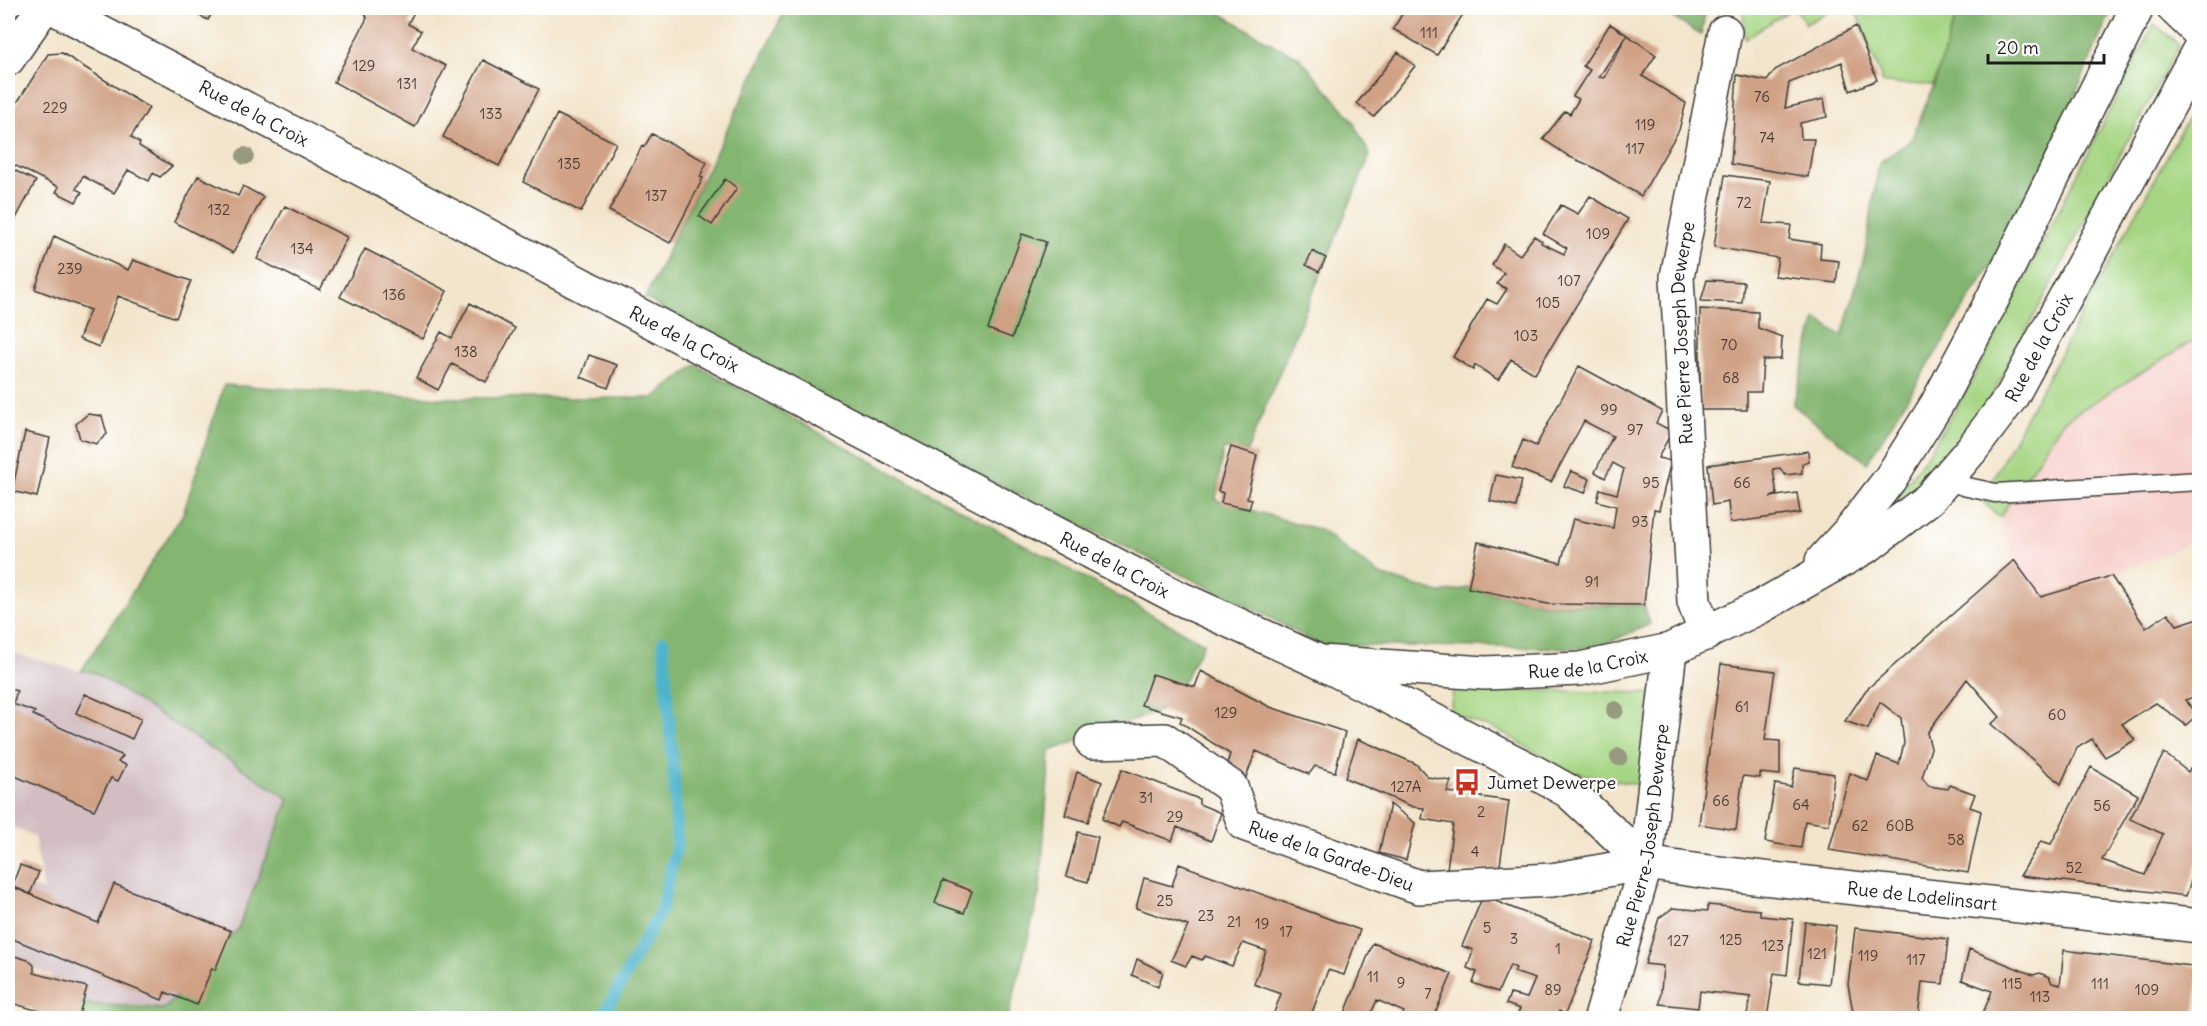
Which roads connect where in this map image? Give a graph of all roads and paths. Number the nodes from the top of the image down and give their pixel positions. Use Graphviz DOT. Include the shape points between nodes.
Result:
graph roads {
  1 [pos="43,8"];
  2 [pos="54,8"];
  3 [pos="2137,8"];
  4 [pos="2174,8"];
  5 [pos="1725,32"];
  6 [pos="2199,33"];
  7 [pos="2199,48"];
  8 [pos="8,60"];
  9 [pos="1947,479"];
  10 [pos="2199,481"];
  11 [pos="1803,583"];
  12 [pos="1706,634"];
  13 [pos="1670,650"];
  14 [pos="1320,662"];
  15 [pos="1092,742"];
  16 [pos="1646,863"];
  17 [pos="2199,926"];
  18 [pos="1601,1018"];
  1 -- 8 [label="street"];
  2 -- 14 [label="street, Rue de la Croix" via="1177,597"];
  3 -- 11 [label="street, Rue de la Croix" via="1937,404 1890,479"];
  4 -- 6 [label="street"];
  5 -- 12 [label="street, Rue Pierre Joseph Dewerpe" via="1677,277 1694,602"];
  7 -- 9 [label="street, Rue de la Croix" via="2012,396"];
  9 -- 10 [label="lane" via="1995,493"];
  9 -- 11 [label="street, Rue de la Croix" via="1930,498 1869,545"];
  11 -- 12 [label="street, Rue de la Croix"];
  12 -- 13 [label="street, Rue de la Croix"];
  13 -- 14 [label="street, Rue de la Croix" via="1580,669 1485,673"];
  13 -- 16 [label="street, Rue Pierre-Joseph Dewerpe"];
  14 -- 16 [label="street, Rue de la Croix" via="1568,791"];
  15 -- 16 [label="street, Rue de la Garde-Dieu" via="1165,740 1231,787 1244,824 1419,887 1552,880"];
  16 -- 17 [label="street, Rue de Lodelinsart"];
  16 -- 18 [label="street, Rue Pierre-Joseph Dewerpe"];
}
